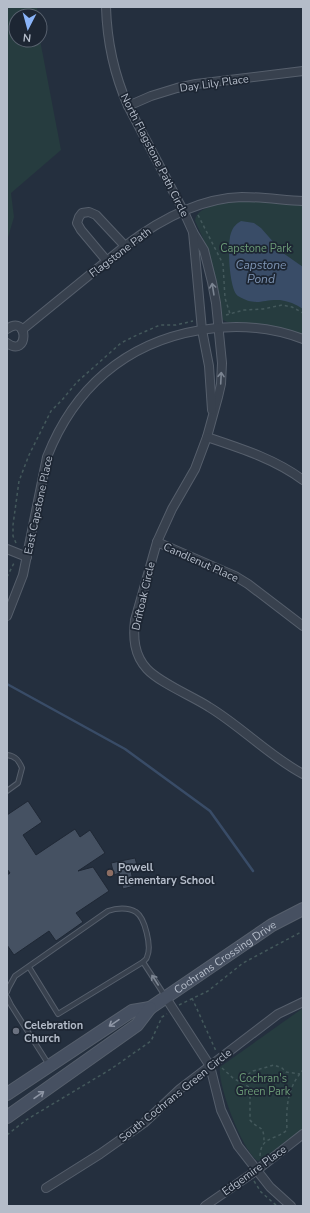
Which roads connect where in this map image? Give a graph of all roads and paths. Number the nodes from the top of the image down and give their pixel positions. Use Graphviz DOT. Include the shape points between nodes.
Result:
graph roads {
  1 [pos="106,7"];
  2 [pos="303,71"];
  3 [pos="128,106"];
  4 [pos="303,201"];
  5 [pos="194,208"];
  6 [pos="184,212"];
  7 [pos="193,232"];
  8 [pos="125,246"];
  9 [pos="107,261"];
  10 [pos="303,313"];
  11 [pos="230,314"];
  12 [pos="217,317"];
  13 [pos="201,319"];
  14 [pos="219,328"];
  15 [pos="7,329"];
  16 [pos="22,330"];
  17 [pos="202,330"];
  18 [pos="303,340"];
  19 [pos="7,343"];
  20 [pos="213,416"];
  21 [pos="207,437"];
  22 [pos="303,480"];
  23 [pos="157,542"];
  24 [pos="7,549"];
  25 [pos="17,553"];
  26 [pos="27,557"];
  27 [pos="7,577"];
  28 [pos="7,616"];
  29 [pos="303,626"];
  30 [pos="7,755"];
  31 [pos="303,774"];
  32 [pos="7,791"];
  33 [pos="303,909"];
  34 [pos="303,931"];
  35 [pos="143,962"];
  36 [pos="29,967"];
  37 [pos="7,992"];
  38 [pos="7,997"];
  39 [pos="166,998"];
  40 [pos="192,998"];
  41 [pos="303,1002"];
  42 [pos="9,1006"];
  43 [pos="150,1008"];
  44 [pos="173,1008"];
  45 [pos="219,1059"];
  46 [pos="49,1066"];
  47 [pos="210,1066"];
  48 [pos="303,1070"];
  49 [pos="300,1074"];
  50 [pos="242,1084"];
  51 [pos="7,1094"];
  52 [pos="7,1117"];
  53 [pos="303,1134"];
  54 [pos="7,1135"];
  55 [pos="264,1142"];
  56 [pos="256,1170"];
  57 [pos="46,1188"];
  58 [pos="205,1206"];
  59 [pos="277,1206"];
  60 [pos="291,1206"];
  1 -- 3 [label="street, North Flagstone Path Circle" via="111,55"];
  2 -- 3 [label="street, Day Lily Place" via="196,84 151,96"];
  3 -- 6 [label="street, North Flagstone Path Circle"];
  4 -- 5 [label="street, Flagstone Path" via="229,198"];
  5 -- 6 [label="street, Flagstone Path"];
  5 -- 11 [label="path" via="223,264 225,298"];
  6 -- 7 [label="street, North Flagstone Path Circle"];
  6 -- 8 [label="street, Flagstone Path" via="147,230"];
  12 -- 7 [label="street, North Flagstone Path Circle, one-way" via="207,259"];
  7 -- 13 [label="street, North Flagstone Path Circle"];
  8 -- 9 [label="street, Flagstone Path"];
  8 -- 9 [label="street" via="96,215 82,213 77,223"];
  9 -- 16 [label="street, Flagstone Path"];
  10 -- 11 [label="path" via="282,305"];
  11 -- 12 [label="path"];
  12 -- 14 [label="street, North Flagstone Path Circle"];
  13 -- 17 [label="street, North Flagstone Path Circle"];
  13 -- 25 [label="path" via="160,326 121,344 77,382 51,411 19,481 13,525"];
  14 -- 17 [label="street, East Capstone Place"];
  14 -- 18 [label="street, East Capstone Place" via="265,329"];
  20 -- 14 [label="street, Driftoak Circle, one-way" via="221,384"];
  15 -- 16 [label="street" via="16,326"];
  16 -- 19 [label="street" via="24,339 20,344 14,346"];
  17 -- 20 [label="street, Driftoak Circle" via="209,366"];
  17 -- 26 [label="street, East Capstone Place" via="155,343 137,352 105,373 79,400 60,426 47,457"];
  20 -- 21 [label="street, Driftoak Circle"];
  21 -- 22 [label="street" via="262,457"];
  21 -- 23 [label="street, Driftoak Circle" via="195,469"];
  23 -- 29 [label="street, Candlenut Place" via="235,576"];
  23 -- 31 [label="street, Driftoak Circle" via="135,620 134,644 146,669 210,707 282,762"];
  24 -- 25 [label="street"];
  25 -- 26 [label="street"];
  25 -- 27 [label="path"];
  26 -- 28 [label="street, East Capstone Place"];
  30 -- 32 [label="lane" via="17,759 22,768 18,783"];
  33 -- 39 [label="street, Cochrans Crossing Drive" via="272,925"];
  34 -- 40 [label="path" via="243,963 208,991"];
  35 -- 36 [label="lane" via="58,1014"];
  35 -- 36 [label="lane" via="147,958 149,948 141,918 135,912 116,908 108,911"];
  39 -- 35 [label="lane, one-way"];
  36 -- 37 [label="lane" via="14,976"];
  38 -- 42 [label="lane"];
  39 -- 43 [label="street, Cochrans Crossing Drive"];
  39 -- 44 [label="street"];
  40 -- 44 [label="path"];
  40 -- 45 [label="path"];
  41 -- 45 [label="street, South Cochrans Green Circle" via="278,1014"];
  42 -- 46 [label="lane"];
  43 -- 46 [label="street, Cochrans Crossing Drive, one-way" via="132,1011"];
  52 -- 43 [label="street, Cochrans Crossing Drive, one-way" via="138,1025"];
  44 -- 47 [label="street"];
  44 -- 54 [label="path" via="162,1017 151,1041 111,1069 26,1120"];
  45 -- 47 [label="street, South Cochrans Green Circle"];
  45 -- 50 [label="path" via="222,1068"];
  46 -- 51 [label="street, Cochrans Crossing Drive"];
  47 -- 56 [label="street" via="221,1110 238,1146"];
  47 -- 57 [label="street, South Cochrans Green Circle" via="144,1123"];
  48 -- 49 [label="path"];
  49 -- 50 [label="path" via="286,1072 274,1065 253,1071 244,1077"];
  49 -- 55 [label="path" via="290,1092 286,1110 286,1130"];
  50 -- 55 [label="path" via="249,1087 250,1120 261,1128"];
  53 -- 56 [label="street, Edgemire Place"];
  55 -- 56 [label="path" via="260,1147"];
  56 -- 58 [label="street, Edgemire Place"];
  56 -- 59 [label="path" via="254,1181 261,1192"];
  56 -- 60 [label="street"];
}
